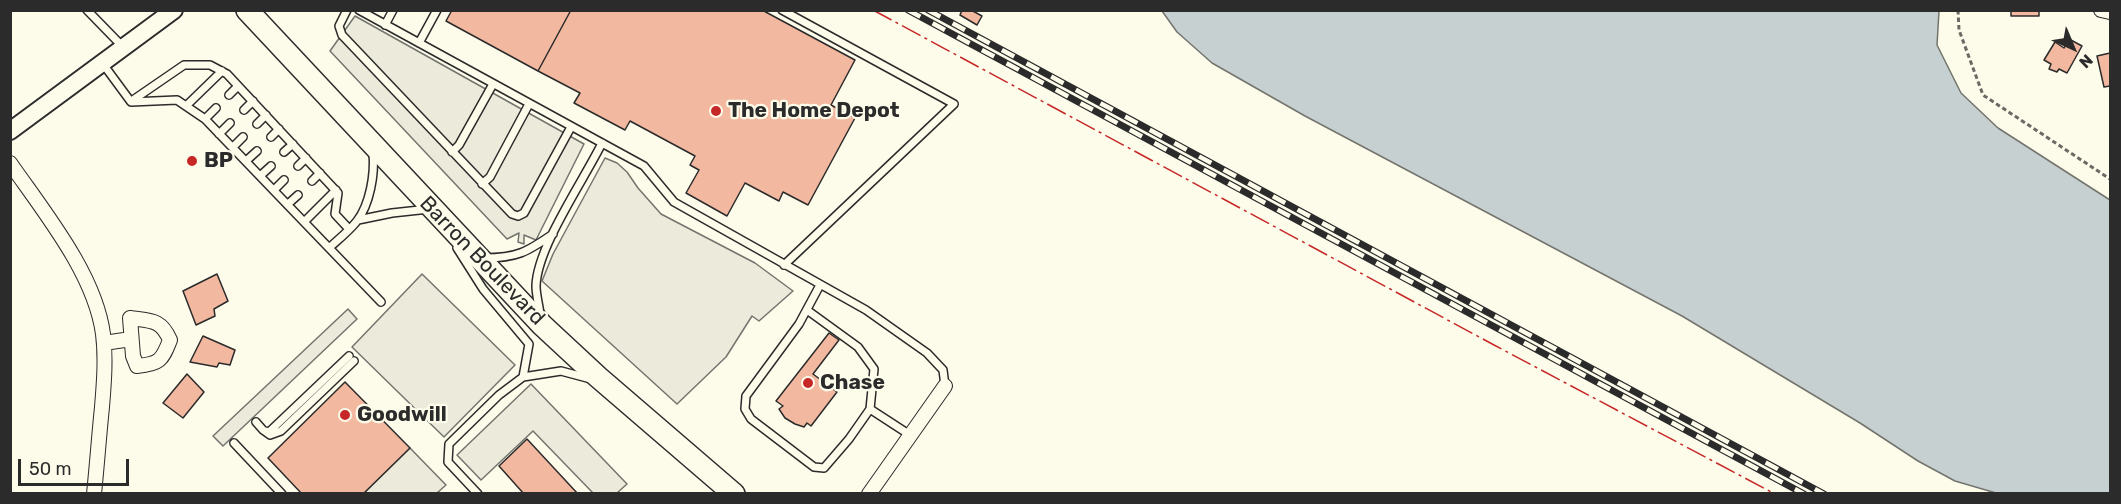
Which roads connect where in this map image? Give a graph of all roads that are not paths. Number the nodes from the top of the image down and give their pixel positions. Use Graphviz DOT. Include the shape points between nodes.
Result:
graph roads {
  1 [pos="87,10"];
  2 [pos="174,10"];
  3 [pos="247,10"];
  4 [pos="347,10"];
  5 [pos="359,10"];
  6 [pos="393,10"];
  7 [pos="437,10"];
  8 [pos="782,10"];
  9 [pos="2101,10"];
  10 [pos="2110,12"];
  11 [pos="385,25"];
  12 [pos="419,43"];
  13 [pos="124,48"];
  14 [pos="103,64"];
  15 [pos="222,71"];
  16 [pos="493,84"];
  17 [pos="238,86"];
  18 [pos="229,95"];
  19 [pos="253,101"];
  20 [pos="131,102"];
  21 [pos="529,104"];
  22 [pos="186,106"];
  23 [pos="216,108"];
  24 [pos="244,110"];
  25 [pos="266,115"];
  26 [pos="205,119"];
  27 [pos="230,123"];
  28 [pos="257,123"];
  29 [pos="571,127"];
  30 [pos="279,129"];
  31 [pos="10,131"];
  32 [pos="219,134"];
  33 [pos="243,137"];
  34 [pos="271,137"];
  35 [pos="602,143"];
  36 [pos="293,144"];
  37 [pos="372,145"];
  38 [pos="232,147"];
  39 [pos="257,150"];
  40 [pos="284,152"];
  41 [pos="452,152"];
  42 [pos="306,158"];
  43 [pos="246,161"];
  44 [pos="10,163"];
  45 [pos="271,166"];
  46 [pos="298,166"];
  47 [pos="320,173"];
  48 [pos="260,176"];
  49 [pos="284,180"];
  50 [pos="312,181"];
  51 [pos="482,183"];
  52 [pos="274,190"];
  53 [pos="336,190"];
  54 [pos="298,195"];
  55 [pos="288,204"];
  56 [pos="433,211"];
  57 [pos="358,220"];
  58 [pos="305,221"];
  59 [pos="349,229"];
  60 [pos="553,234"];
  61 [pos="330,247"];
  62 [pos="477,257"];
  63 [pos="784,265"];
  64 [pos="820,285"];
  65 [pos="381,302"];
  66 [pos="807,310"];
  67 [pos="542,325"];
  68 [pos="131,339"];
  69 [pos="104,343"];
  70 [pos="351,359"];
  71 [pos="523,377"];
  72 [pos="604,382"];
  73 [pos="945,386"];
  74 [pos="870,409"];
  75 [pos="256,422"];
  76 [pos="910,435"];
  77 [pos="234,443"];
  78 [pos="94,494"];
  79 [pos="282,494"];
  80 [pos="478,494"];
  81 [pos="734,494"];
  82 [pos="869,494"];
  1 -- 13 [label="lane"];
  2 -- 13 [label="street"];
  3 -- 37 [label="main road, Barron Boulevard"];
  4 -- 41 [label="lane" via="339,26 342,35"];
  5 -- 11 [label="lane"];
  6 -- 11 [label="lane"];
  7 -- 12 [label="lane"];
  8 -- 63 [label="lane" via="954,104"];
  9 -- 10 [label="street"];
  11 -- 12 [label="lane"];
  12 -- 16 [label="lane"];
  13 -- 14 [label="street"];
  14 -- 20 [label="lane"];
  14 -- 31 [label="street"];
  15 -- 17 [label="lane"];
  15 -- 20 [label="lane" via="210,65 184,65"];
  15 -- 22 [label="lane"];
  16 -- 21 [label="lane"];
  16 -- 41 [label="lane"];
  17 -- 18 [label="lane"];
  17 -- 19 [label="lane"];
  19 -- 24 [label="lane"];
  19 -- 25 [label="lane"];
  20 -- 22 [label="lane" via="177,100"];
  21 -- 29 [label="lane"];
  21 -- 51 [label="lane" via="490,177"];
  22 -- 26 [label="lane"];
  23 -- 26 [label="lane"];
  25 -- 28 [label="lane"];
  25 -- 30 [label="lane"];
  26 -- 32 [label="lane"];
  27 -- 32 [label="lane"];
  29 -- 35 [label="lane"];
  29 -- 51 [label="lane" via="524,213 512,214"];
  30 -- 34 [label="lane"];
  30 -- 36 [label="lane"];
  32 -- 38 [label="lane"];
  33 -- 38 [label="lane"];
  35 -- 60 [label="lane"];
  35 -- 63 [label="lane" via="644,166 674,202"];
  36 -- 40 [label="lane"];
  36 -- 42 [label="lane"];
  37 -- 56 [label="main road, Barron Boulevard"];
  37 -- 57 [label="lane" via="371,181"];
  38 -- 43 [label="lane"];
  39 -- 43 [label="lane"];
  41 -- 51 [label="lane"];
  42 -- 46 [label="lane"];
  42 -- 47 [label="lane"];
  43 -- 48 [label="lane"];
  44 -- 69 [label="street" via="64,240 92,293"];
  45 -- 48 [label="lane"];
  47 -- 50 [label="lane"];
  47 -- 53 [label="lane"];
  48 -- 52 [label="lane"];
  49 -- 52 [label="lane"];
  52 -- 55 [label="lane"];
  53 -- 58 [label="lane"];
  53 -- 59 [label="lane" via="336,214"];
  54 -- 55 [label="lane"];
  55 -- 58 [label="lane"];
  56 -- 57 [label="lane"];
  56 -- 62 [label="main road, Barron Boulevard"];
  56 -- 71 [label="lane" via="483,289 529,344"];
  57 -- 59 [label="lane"];
  58 -- 61 [label="lane"];
  59 -- 61 [label="lane"];
  60 -- 62 [label="lane" via="527,252 503,258"];
  60 -- 67 [label="lane" via="536,287"];
  61 -- 65 [label="lane"];
  62 -- 67 [label="main road, Barron Boulevard"];
  63 -- 64 [label="lane"];
  64 -- 66 [label="lane"];
  64 -- 73 [label="lane" via="866,310 927,353 943,370"];
  66 -- 74 [label="lane" via="858,347 874,369"];
  66 -- 74 [label="lane" via="746,396 745,409 751,419 814,467 824,468"];
  67 -- 72 [label="main road, Barron Boulevard"];
  68 -- 69 [label="street"];
  69 -- 78 [label="street"];
  70 -- 75 [label="lane" via="281,431 270,435"];
  71 -- 72 [label="lane" via="561,371"];
  71 -- 80 [label="lane" via="449,444 448,462"];
  72 -- 81 [label="main road, Barron Boulevard"];
  73 -- 76 [label="street"];
  74 -- 76 [label="lane"];
  76 -- 82 [label="street"];
  77 -- 79 [label="lane"];
}
